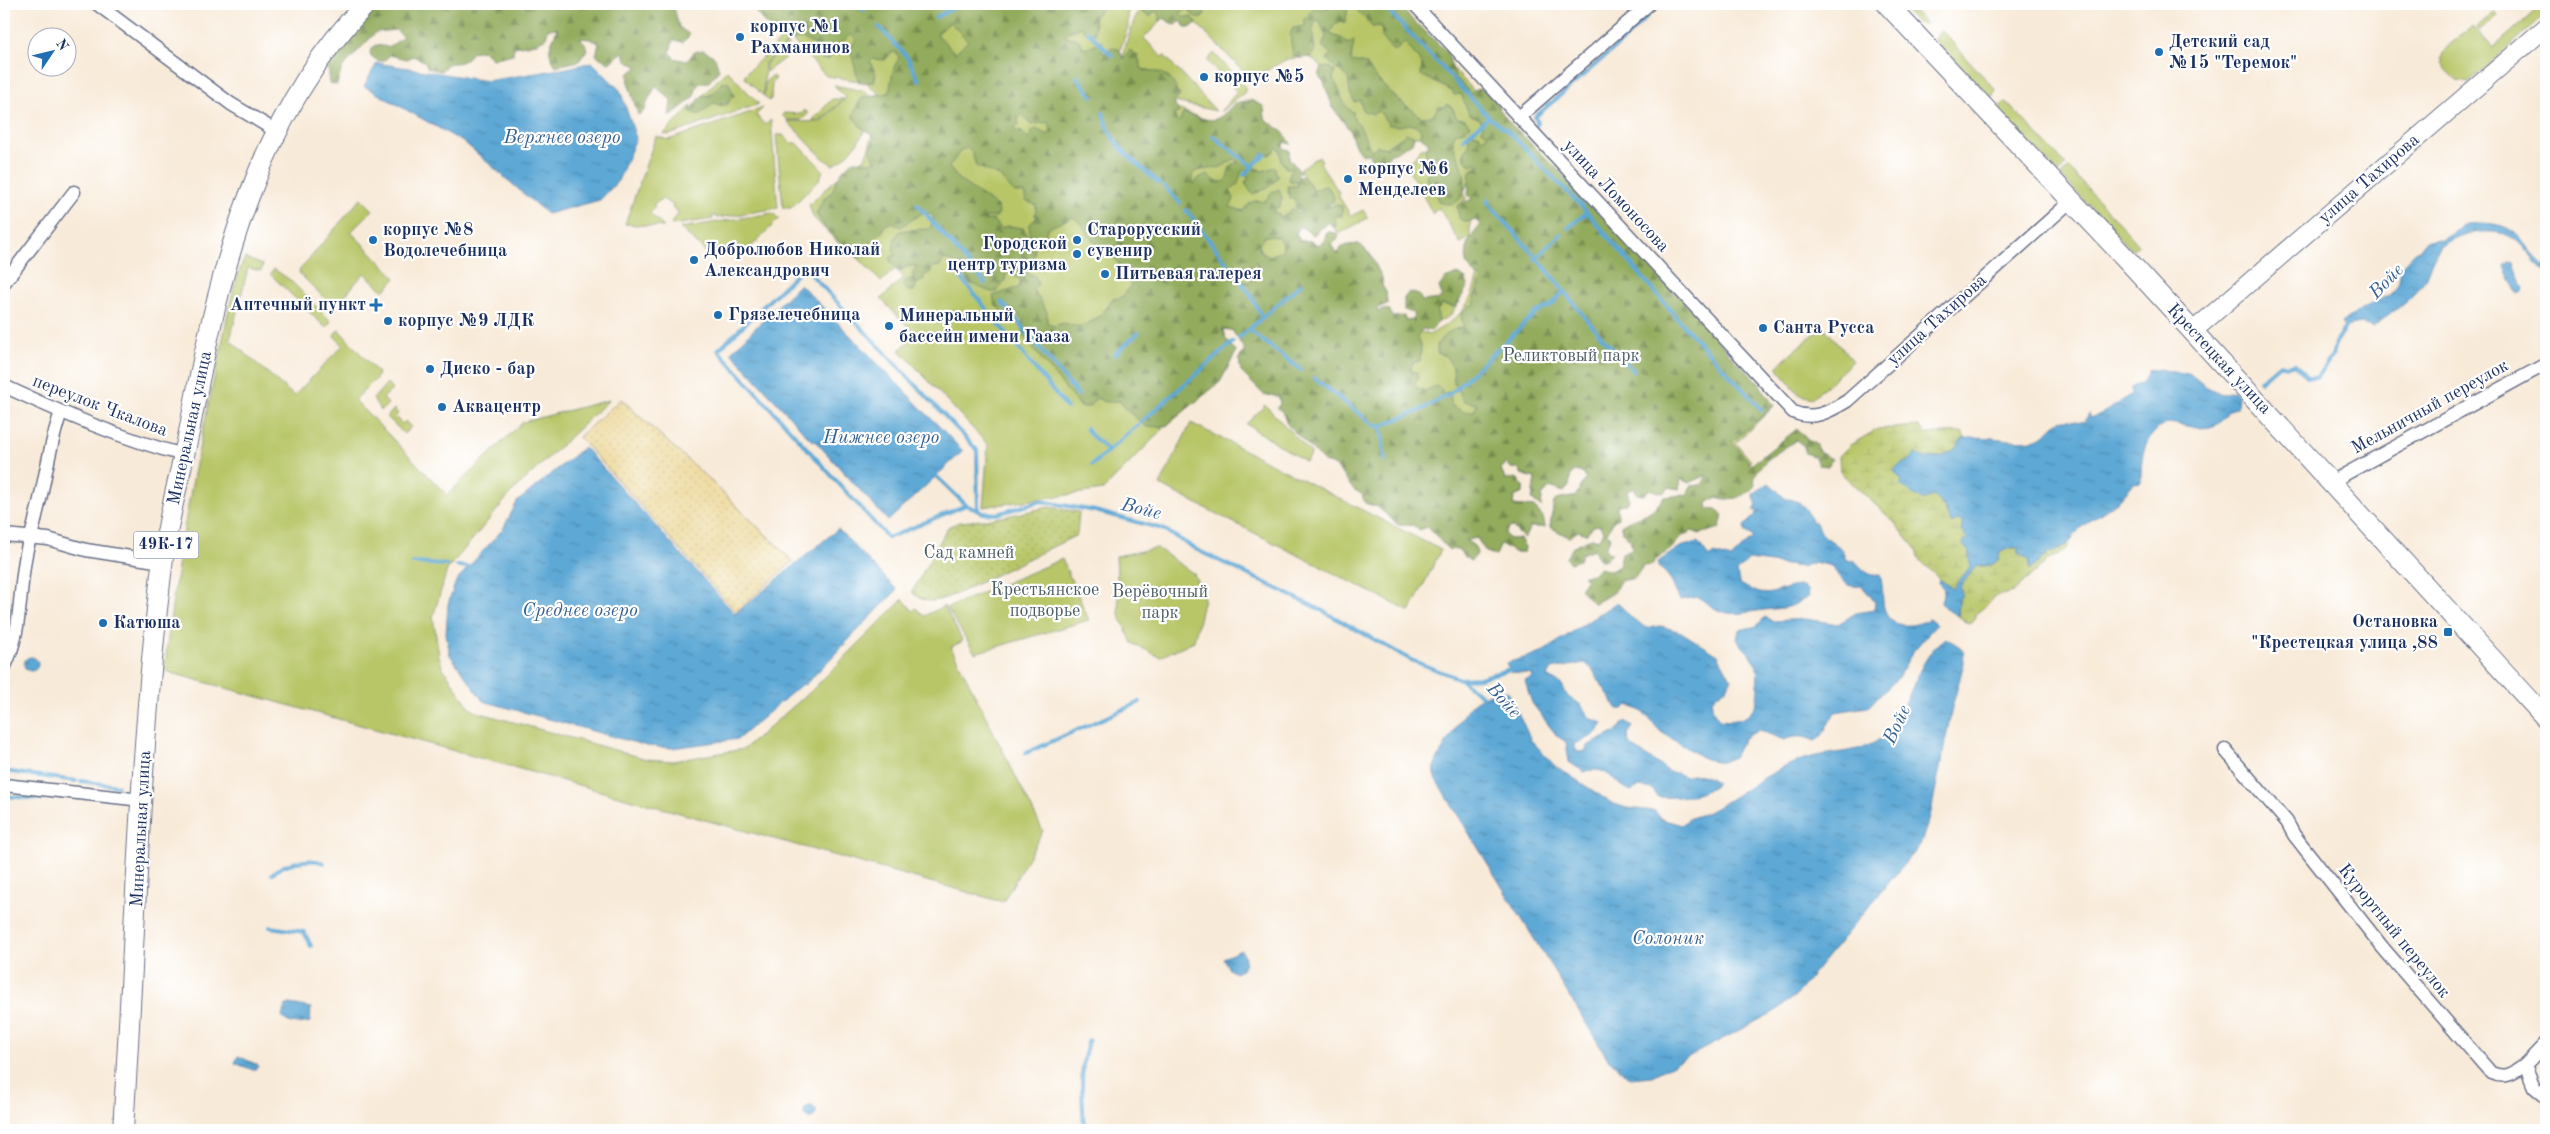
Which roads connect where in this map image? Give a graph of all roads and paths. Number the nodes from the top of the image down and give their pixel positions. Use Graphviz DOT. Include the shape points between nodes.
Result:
graph roads {
  1 [pos="97,4"];
  2 [pos="366,4"];
  3 [pos="1414,4"];
  4 [pos="1649,4"];
  5 [pos="1887,4"];
  6 [pos="2546,27"];
  7 [pos="1519,118"];
  8 [pos="276,131"];
  9 [pos="74,192"];
  10 [pos="2071,201"];
  11 [pos="4,283"];
  12 [pos="2193,331"];
  13 [pos="2546,364"];
  14 [pos="4,386"];
  15 [pos="60,412"];
  16 [pos="1793,412"];
  17 [pos="184,455"];
  18 [pos="2331,482"];
  19 [pos="4,535"];
  20 [pos="31,537"];
  21 [pos="162,562"];
  22 [pos="4,668"];
  23 [pos="2546,718"];
  24 [pos="2225,750"];
  25 [pos="4,785"];
  26 [pos="142,800"];
  27 [pos="2546,1043"];
  28 [pos="2525,1065"];
  29 [pos="2546,1098"];
  30 [pos="123,1130"];
  1 -- 8 [label="street" via="230,104"];
  2 -- 8 [label="main road, Минеральная улица / 49К-17" via="318,62"];
  3 -- 7 [label="street, улица Ломоносова"];
  4 -- 7 [label="street"];
  5 -- 10 [label="main road, Крестецкая улица"];
  6 -- 12 [label="main road, улица Тахирова"];
  7 -- 16 [label="street, улица Ломоносова"];
  8 -- 17 [label="main road, Минеральная улица / 49К-17" via="232,248 200,372"];
  9 -- 11 [label="street"];
  10 -- 12 [label="main road, Крестецкая улица"];
  10 -- 16 [label="street, улица Тахирова" via="1847,401 1828,413 1803,416"];
  12 -- 18 [label="main road, Крестецкая улица"];
  13 -- 18 [label="street, Мельничный переулок"];
  14 -- 15 [label="street, переулок Чкалова"];
  15 -- 17 [label="street, переулок Чкалова"];
  15 -- 20 [label="street"];
  17 -- 21 [label="main road, Минеральная улица / 49К-17"];
  18 -- 23 [label="main road, Крестецкая улица"];
  19 -- 20 [label="street"];
  20 -- 21 [label="street" via="136,560"];
  20 -- 22 [label="street" via="18,628"];
  21 -- 26 [label="main road, Минеральная улица / 49К-17"];
  24 -- 28 [label="street, Курортный переулок" via="2287,822 2383,948 2491,1073 2501,1077"];
  25 -- 26 [label="street"];
  26 -- 30 [label="main road, Минеральная улица / 49К-17"];
  27 -- 28 [label="street, Курортный переулок"];
  28 -- 29 [label="street" via="2534,1087"];
}
